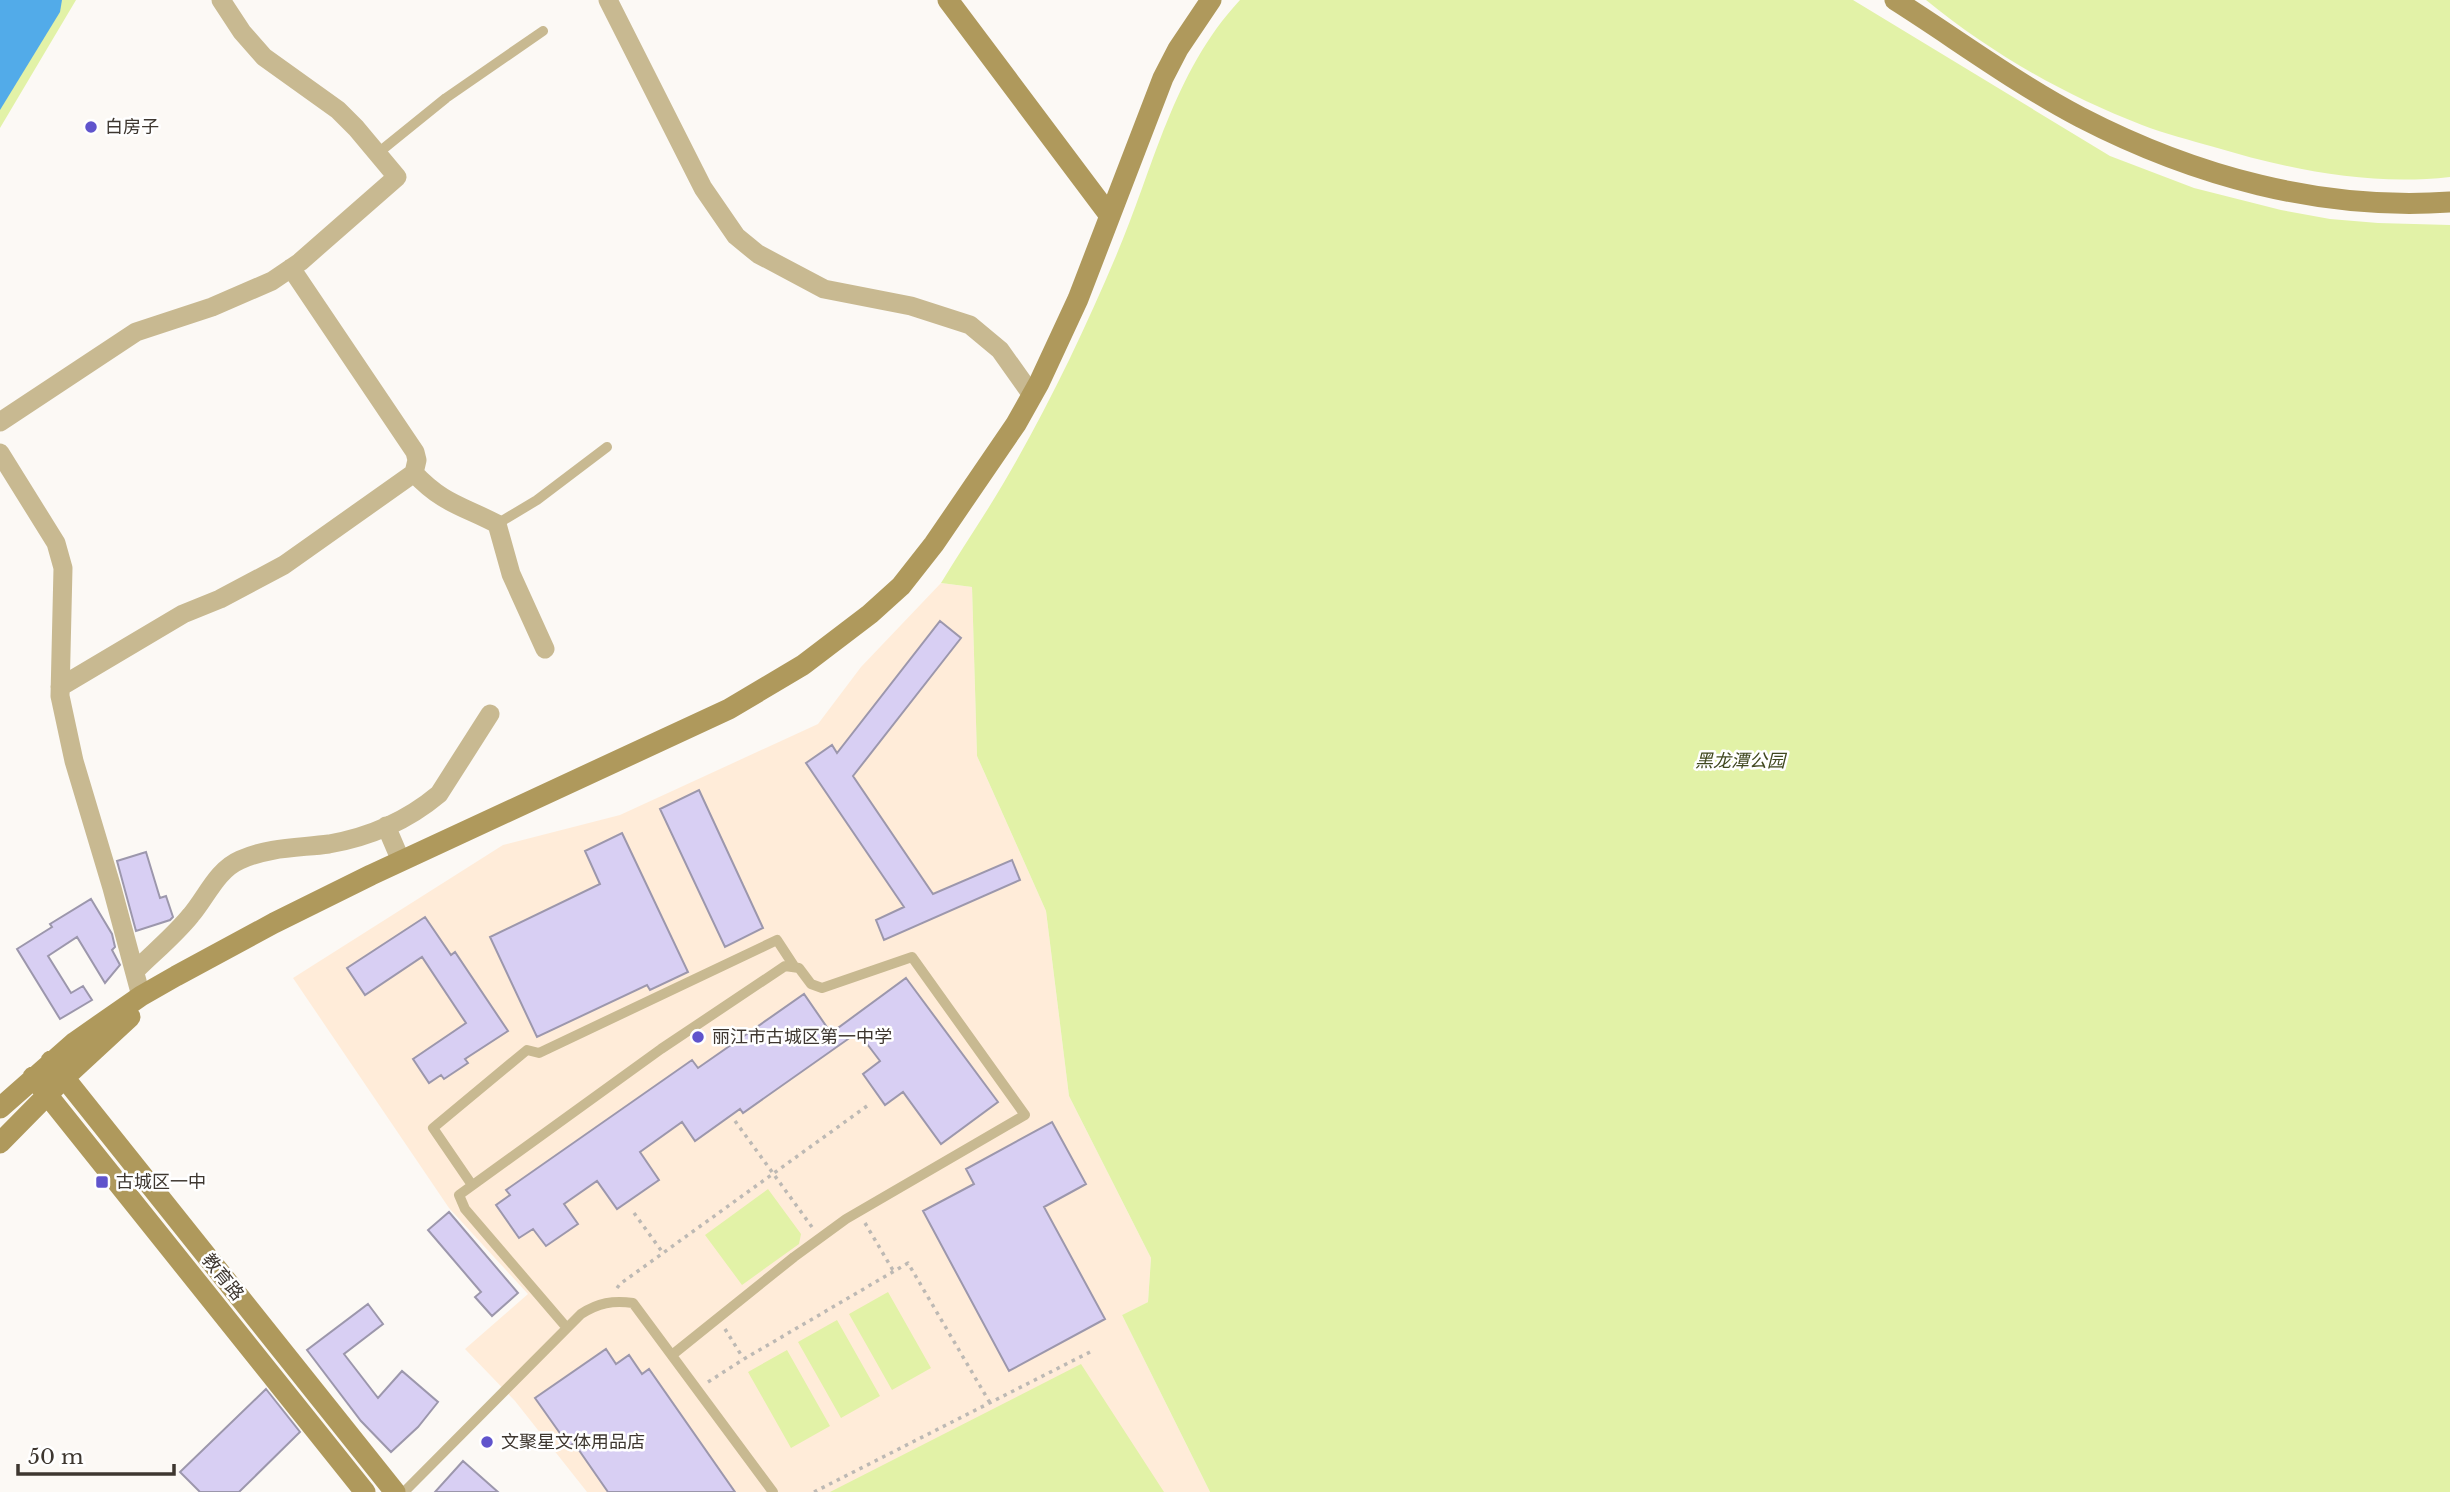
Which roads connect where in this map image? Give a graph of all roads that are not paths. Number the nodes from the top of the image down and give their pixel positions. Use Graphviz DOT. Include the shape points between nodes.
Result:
graph roads {
  1 [pos="221,0"];
  2 [pos="608,0"];
  3 [pos="948,0"];
  4 [pos="1211,0"];
  5 [pos="1895,0"];
  6 [pos="543,31"];
  7 [pos="378,153"];
  8 [pos="2450,202"];
  9 [pos="1110,215"];
  10 [pos="291,268"];
  11 [pos="1032,395"];
  12 [pos="0,422"];
  13 [pos="607,447"];
  14 [pos="0,453"];
  15 [pos="414,473"];
  16 [pos="497,524"];
  17 [pos="545,649"];
  18 [pos="60,687"];
  19 [pos="489,714"];
  20 [pos="386,826"];
  21 [pos="401,861"];
  22 [pos="794,966"];
  23 [pos="135,971"];
  24 [pos="176,976"];
  25 [pos="141,996"];
  26 [pos="58,1070"];
  27 [pos="33,1077"];
  28 [pos="48,1094"];
  29 [pos="0,1108"];
  30 [pos="0,1143"];
  31 [pos="472,1185"];
  32 [pos="567,1328"];
  33 [pos="672,1355"];
  34 [pos="365,1492"];
  35 [pos="395,1492"];
  36 [pos="404,1492"];
  37 [pos="773,1492"];
  1 -- 7 [label="street" via="264,57 338,110"];
  2 -- 11 [label="street" via="703,188 736,236 758,254 824,289 911,306 970,325 1000,350"];
  3 -- 9 [label="street"];
  4 -- 9 [label="street" via="1163,78"];
  5 -- 8 [label="street" via="2078,116 2168,157 2246,181 2325,198 2365,203"];
  6 -- 7 [label="lane" via="446,98"];
  7 -- 10 [label="street" via="397,177"];
  9 -- 11 [label="street" via="1060,342"];
  10 -- 12 [label="street" via="212,307 136,332"];
  10 -- 15 [label="street" via="415,452"];
  11 -- 21 [label="street" via="966,501 901,586 837,640 729,709"];
  13 -- 16 [label="lane"];
  14 -- 18 [label="street" via="56,543 63,568"];
  15 -- 16 [label="street" via="449,503"];
  15 -- 18 [label="street" via="284,565 183,614"];
  16 -- 17 [label="street" via="511,574"];
  18 -- 23 [label="street" via="74,761"];
  19 -- 20 [label="street" via="439,794"];
  20 -- 21 [label="street"];
  20 -- 23 [label="street" via="328,844 276,849 225,869 191,916"];
  21 -- 24 [label="street"];
  22 -- 31 [label="lane" via="785,966 661,1049"];
  22 -- 31 [label="lane" via="777,940 539,1053 527,1050 433,1128"];
  22 -- 33 [label="lane" via="811,984 822,988 912,957 1025,1115 858,1212"];
  23 -- 25 [label="street"];
  24 -- 25 [label="street"];
  24 -- 26 [label="street"];
  25 -- 26 [label="street" via="108,1018"];
  26 -- 27 [label="street"];
  26 -- 28 [label="street"];
  26 -- 35 [label="street, 教育路"];
  27 -- 28 [label="street, 教育路"];
  27 -- 29 [label="street"];
  28 -- 30 [label="street"];
  28 -- 34 [label="street, 教育路"];
  31 -- 32 [label="lane" via="459,1195 465,1209"];
  32 -- 33 [label="lane" via="589,1308 608,1302 633,1303"];
  32 -- 36 [label="lane"];
  33 -- 37 [label="lane"];
}
